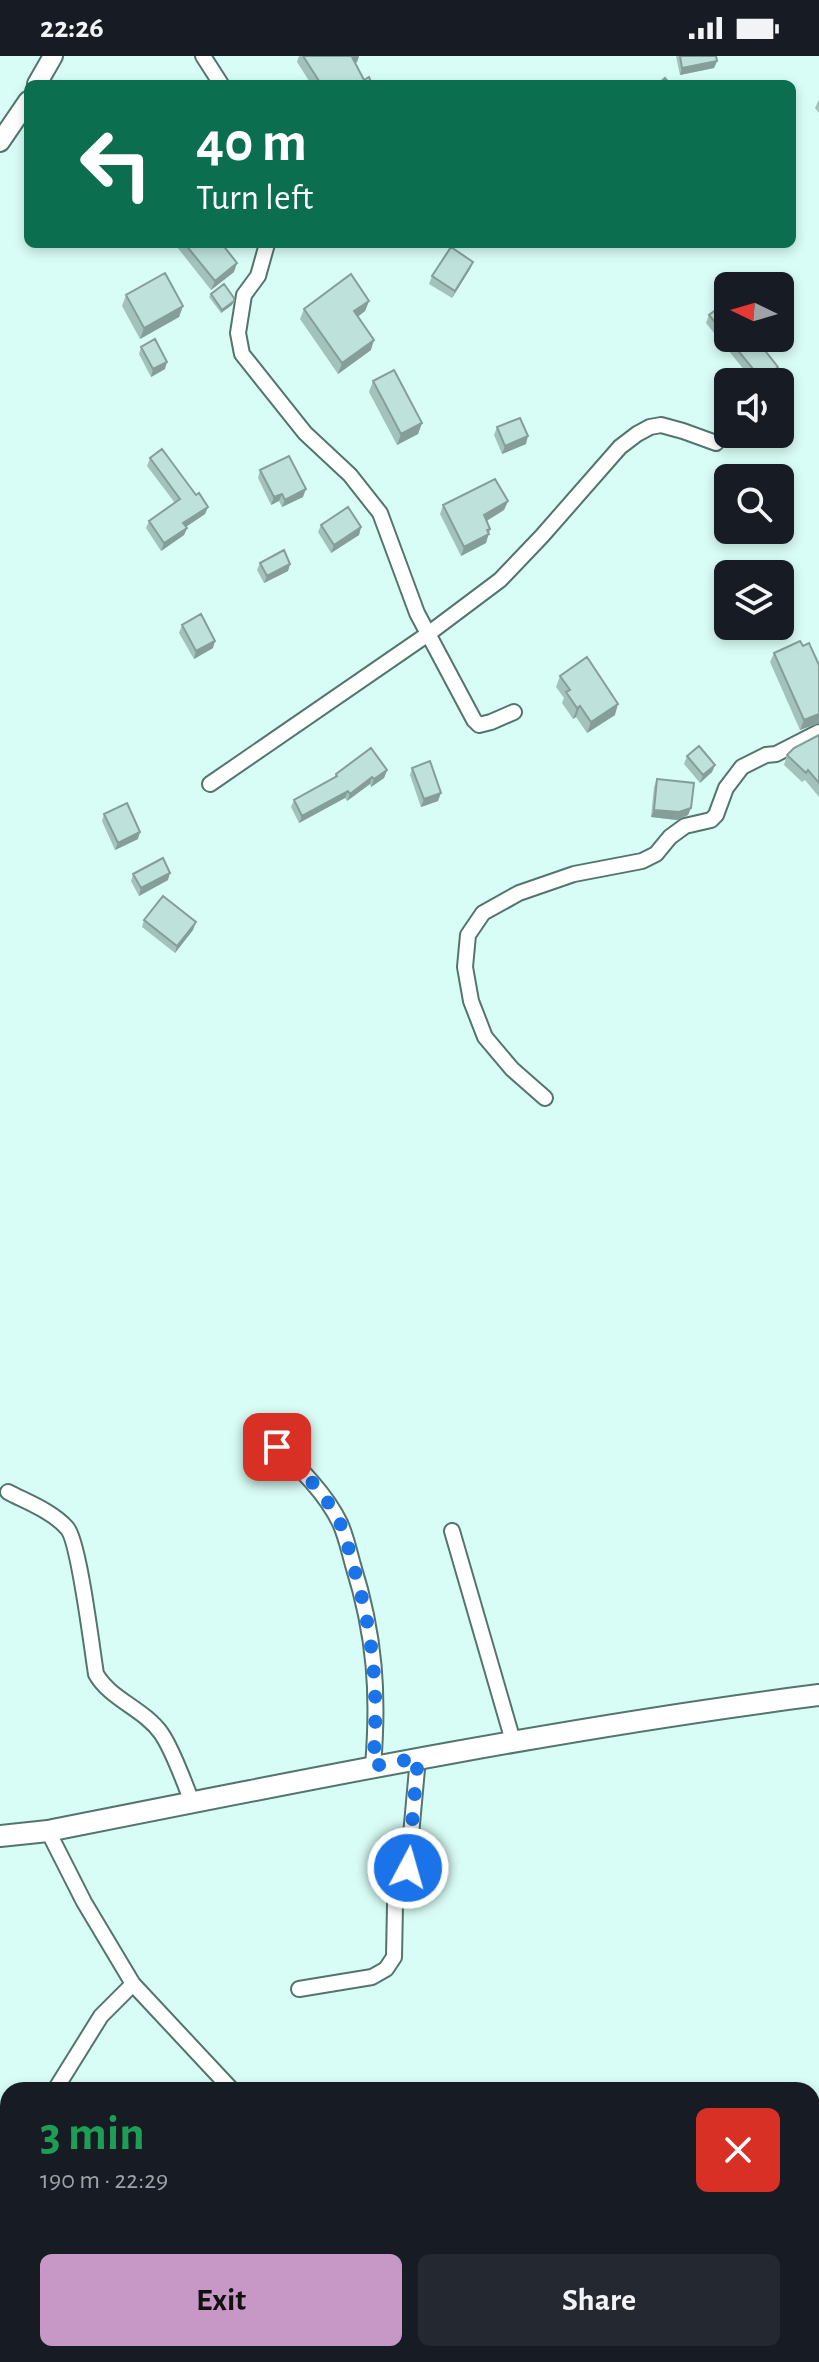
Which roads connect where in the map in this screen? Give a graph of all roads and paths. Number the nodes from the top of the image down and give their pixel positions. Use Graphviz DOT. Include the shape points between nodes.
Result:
graph roads {
  1 [pos="53,56"];
  2 [pos="203,56"];
  3 [pos="39,80"];
  4 [pos="218,80"];
  5 [pos="24,107"];
  6 [pos="0,142"];
  7 [pos="266,248"];
  8 [pos="714,442"];
  9 [pos="428,634"];
  10 [pos="514,712"];
  11 [pos="819,732"];
  12 [pos="210,784"];
  13 [pos="545,1098"];
  14 [pos="277,1447"];
  15 [pos="8,1492"];
  16 [pos="452,1531"];
  17 [pos="819,1695"];
  18 [pos="513,1741"];
  19 [pos="418,1758"];
  20 [pos="373,1766"];
  21 [pos="192,1802"];
  22 [pos="48,1831"];
  23 [pos="0,1836"];
  24 [pos="133,1984"];
  25 [pos="299,1989"];
  26 [pos="60,2082"];
  27 [pos="225,2082"];
  1 -- 3 [label="street"];
  2 -- 4 [label="street"];
  5 -- 6 [label="street"];
  7 -- 9 [label="street" via="258,276 244,295 238,333 242,354 305,433 350,475 380,513"];
  8 -- 9 [label="street" via="661,425 637,434 500,580"];
  9 -- 10 [label="street" via="479,725"];
  9 -- 12 [label="street"];
  11 -- 13 [label="street" via="742,767 726,788 716,815 685,826 656,854 574,874 519,893 483,913 468,935 465,967 471,1001 485,1037"];
  14 -- 20 [label="street" via="340,1524 364,1602 376,1691"];
  15 -- 21 [label="street" via="68,1528 96,1674 162,1733"];
  16 -- 18 [label="street"];
  17 -- 18 [label="main road"];
  18 -- 19 [label="main road"];
  19 -- 20 [label="main road"];
  19 -- 25 [label="street" via="408,1868 395,1905 394,1957 372,1977"];
  20 -- 21 [label="main road"];
  21 -- 22 [label="main road"];
  22 -- 23 [label="main road"];
  22 -- 24 [label="street"];
  24 -- 26 [label="street" via="101,2016"];
  24 -- 27 [label="street"];
}
